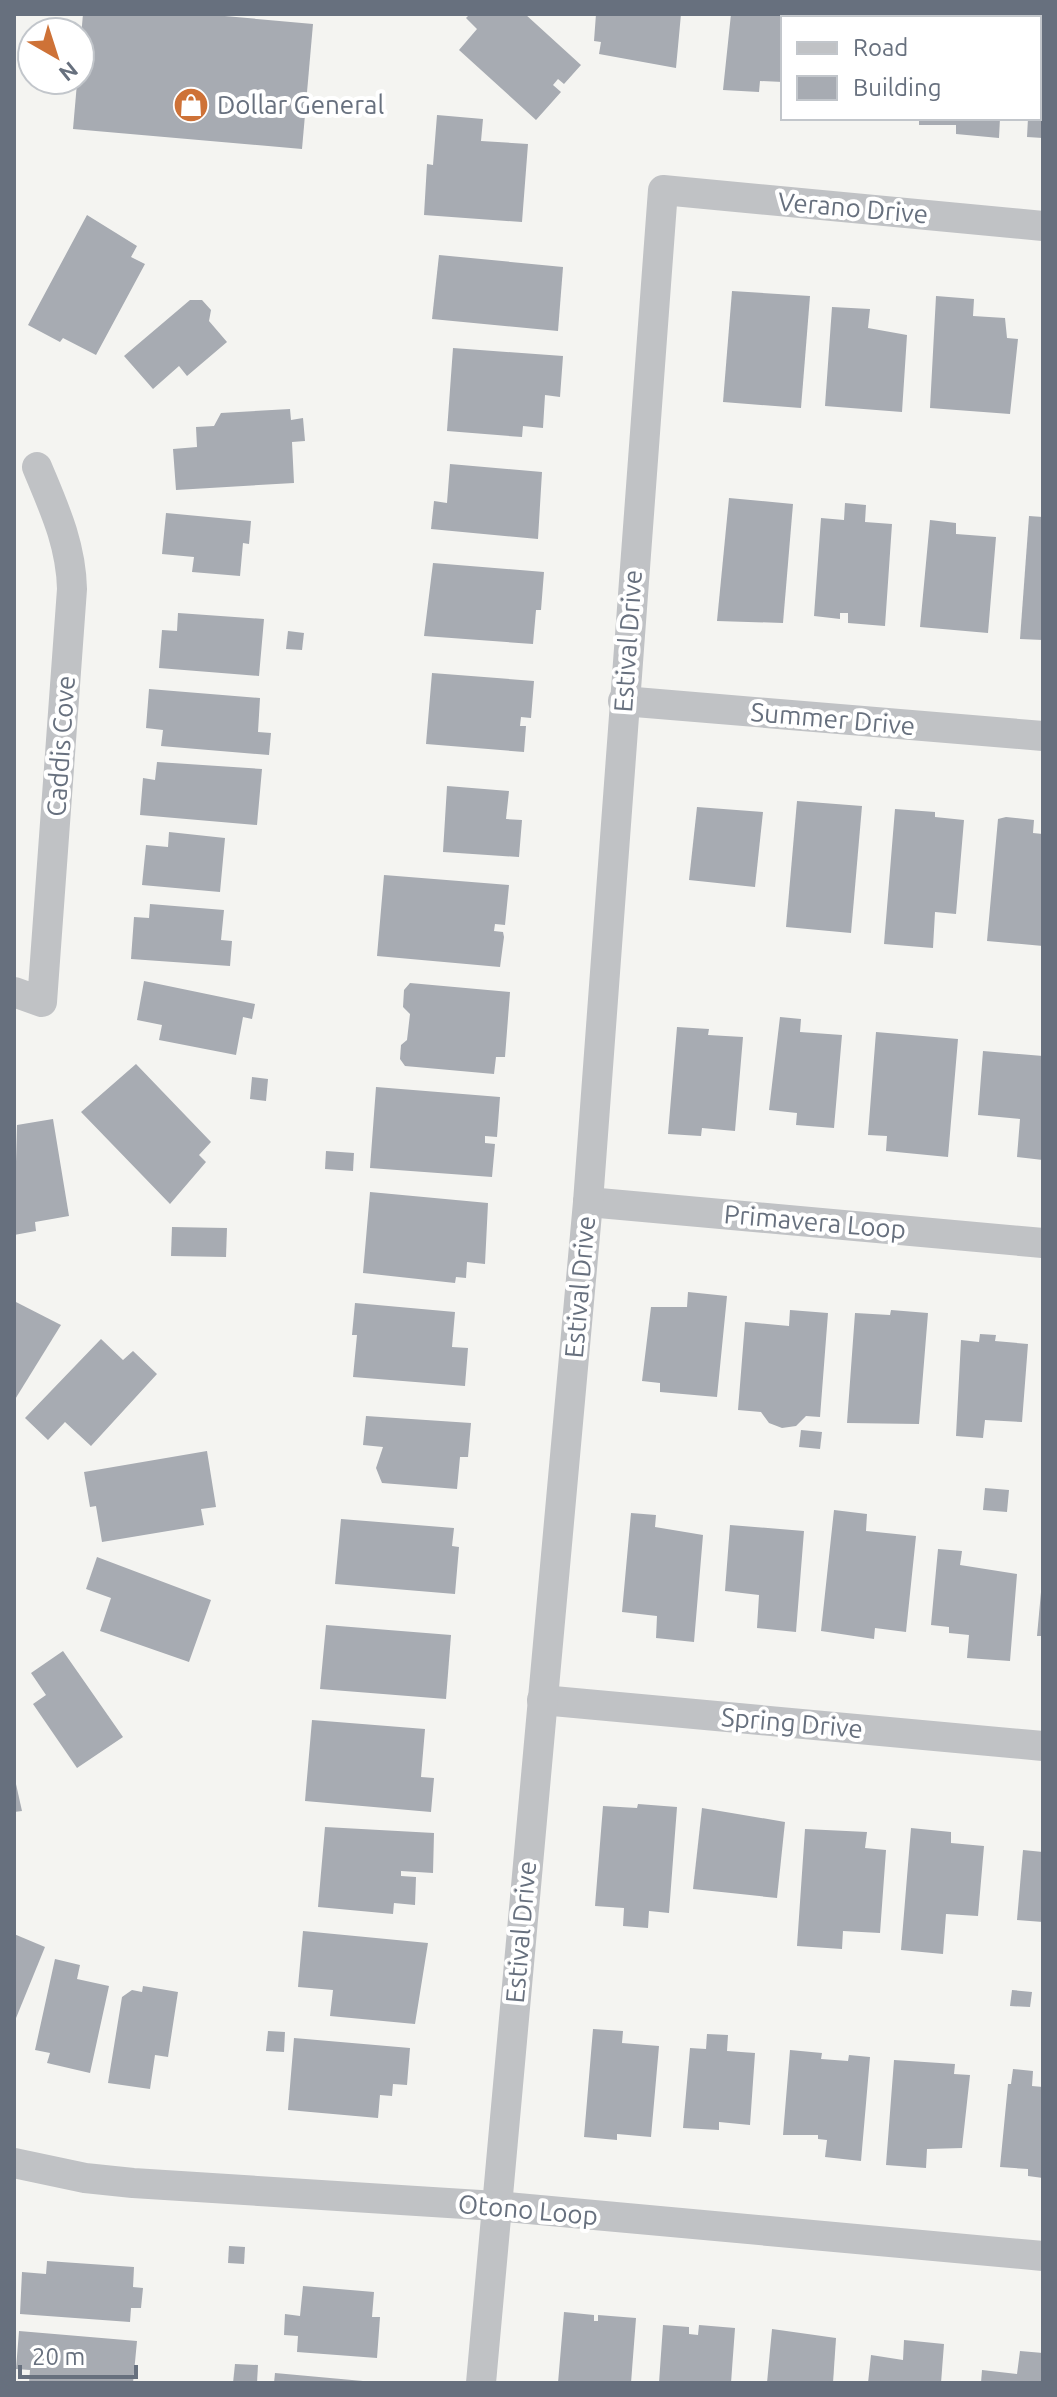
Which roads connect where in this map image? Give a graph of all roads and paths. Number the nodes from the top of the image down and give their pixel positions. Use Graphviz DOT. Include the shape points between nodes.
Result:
graph roads {
  1 [pos="663,190"];
  2 [pos="1043,226"];
  3 [pos="37,467"];
  4 [pos="623,701"];
  5 [pos="1043,736"];
  6 [pos="14,992"];
  7 [pos="588,1202"];
  8 [pos="1043,1243"];
  9 [pos="542,1700"];
  10 [pos="1043,1746"];
  11 [pos="14,2163"];
  12 [pos="496,2206"];
  13 [pos="1043,2256"];
  14 [pos="481,2383"];
  1 -- 2 [label="street, Verano Drive"];
  1 -- 4 [label="street, Estival Drive"];
  3 -- 6 [label="street, Caddis Cove" via="64,532 72,589 42,1002"];
  4 -- 5 [label="street, Summer Drive"];
  4 -- 7 [label="street, Estival Drive"];
  7 -- 8 [label="street, Primavera Loop"];
  7 -- 9 [label="street, Estival Drive"];
  9 -- 10 [label="street, Spring Drive"];
  9 -- 12 [label="street, Estival Drive"];
  11 -- 12 [label="street, Otono Loop" via="133,2183"];
  12 -- 13 [label="street, Otono Loop"];
  12 -- 14 [label="street, Estival Drive"];
}
